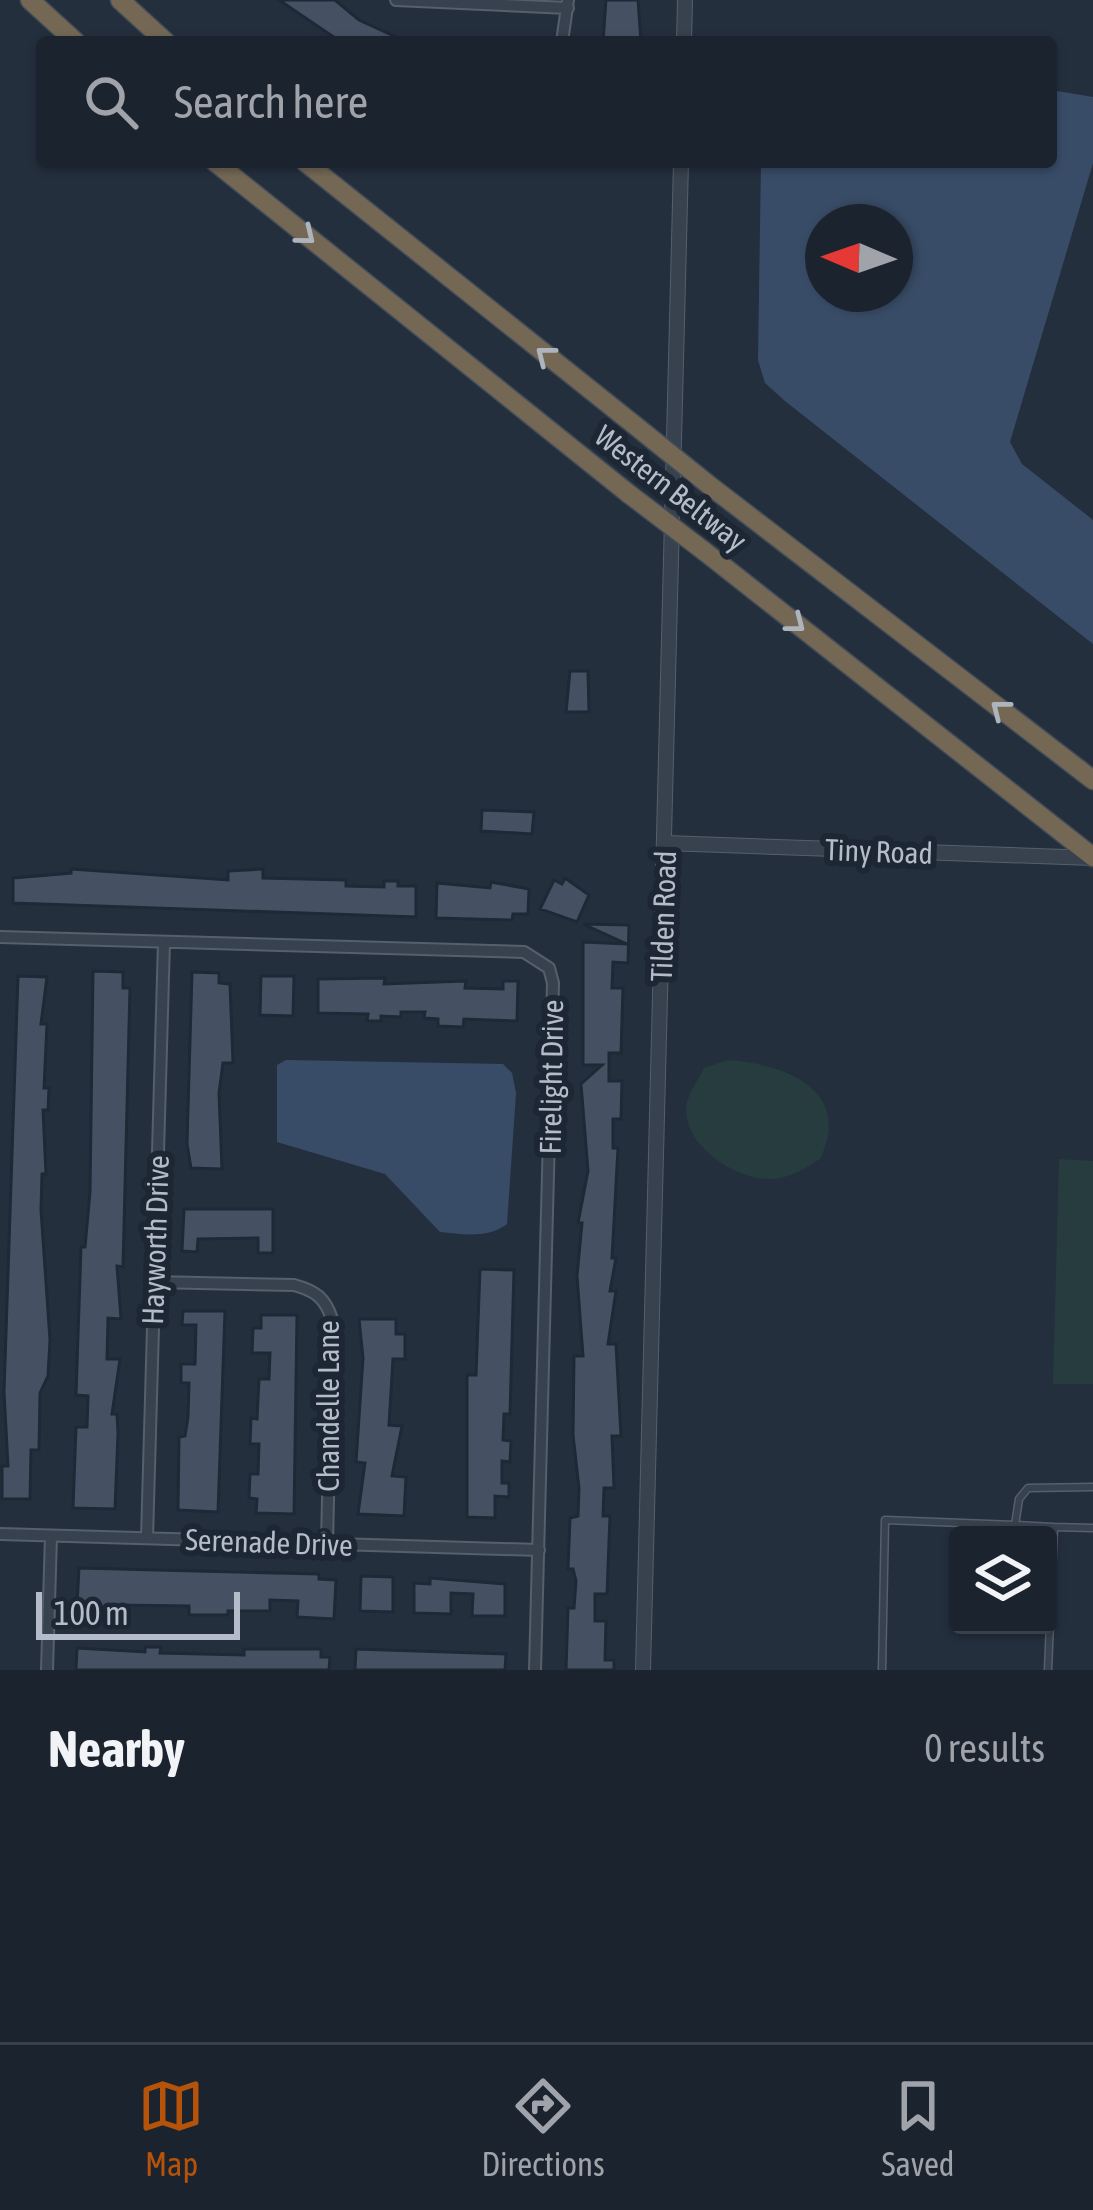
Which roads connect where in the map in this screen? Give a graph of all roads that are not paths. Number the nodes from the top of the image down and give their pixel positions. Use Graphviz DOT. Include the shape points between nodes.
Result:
graph roads {
  1 [pos="30,0"];
  2 [pos="120,0"];
  3 [pos="396,0"];
  4 [pos="685,0"];
  5 [pos="568,4"];
  6 [pos="69,36"];
  7 [pos="159,36"];
  8 [pos="563,36"];
  9 [pos="684,36"];
  10 [pos="222,168"];
  11 [pos="312,168"];
  12 [pos="681,168"];
  13 [pos="1093,780"];
  14 [pos="665,843"];
  15 [pos="1093,858"];
  16 [pos="0,937"];
  17 [pos="164,942"];
  18 [pos="154,1282"];
  19 [pos="1093,1487"];
  20 [pos="1015,1525"];
  21 [pos="1028,1526"];
  22 [pos="1057,1528"];
  23 [pos="1093,1528"];
  24 [pos="0,1534"];
  25 [pos="51,1536"];
  26 [pos="147,1538"];
  27 [pos="327,1544"];
  28 [pos="538,1550"];
  29 [pos="1050,1634"];
  30 [pos="47,1670"];
  31 [pos="536,1670"];
  32 [pos="643,1670"];
  33 [pos="882,1670"];
  34 [pos="1048,1670"];
  1 -- 6 [label="highway"];
  2 -- 7 [label="highway"];
  3 -- 5 [label="street"];
  4 -- 9 [label="street"];
  5 -- 8 [label="street"];
  10 -- 15 [label="highway, Western Beltway, one-way, bridge"];
  13 -- 11 [label="highway, Western Beltway, one-way, bridge"];
  12 -- 14 [label="street, Tilden Road"];
  14 -- 15 [label="street, Tiny Road"];
  14 -- 32 [label="street, Tilden Road"];
  16 -- 17 [label="street, Firelight Drive"];
  17 -- 18 [label="street, Hayworth Drive"];
  17 -- 28 [label="street, Firelight Drive" via="524,952 549,968"];
  18 -- 26 [label="street, Hayworth Drive"];
  18 -- 27 [label="street, Chandelle Lane" via="294,1285 327,1303"];
  19 -- 20 [label="lane" via="1028,1488"];
  20 -- 21 [label="lane"];
  20 -- 33 [label="lane" via="885,1520"];
  22 -- 23 [label="lane"];
  24 -- 25 [label="street, Serenade Drive"];
  25 -- 26 [label="street, Serenade Drive"];
  25 -- 30 [label="street"];
  26 -- 27 [label="street, Serenade Drive"];
  27 -- 28 [label="street, Serenade Drive"];
  28 -- 31 [label="street, Firelight Drive"];
  29 -- 34 [label="lane"];
}
